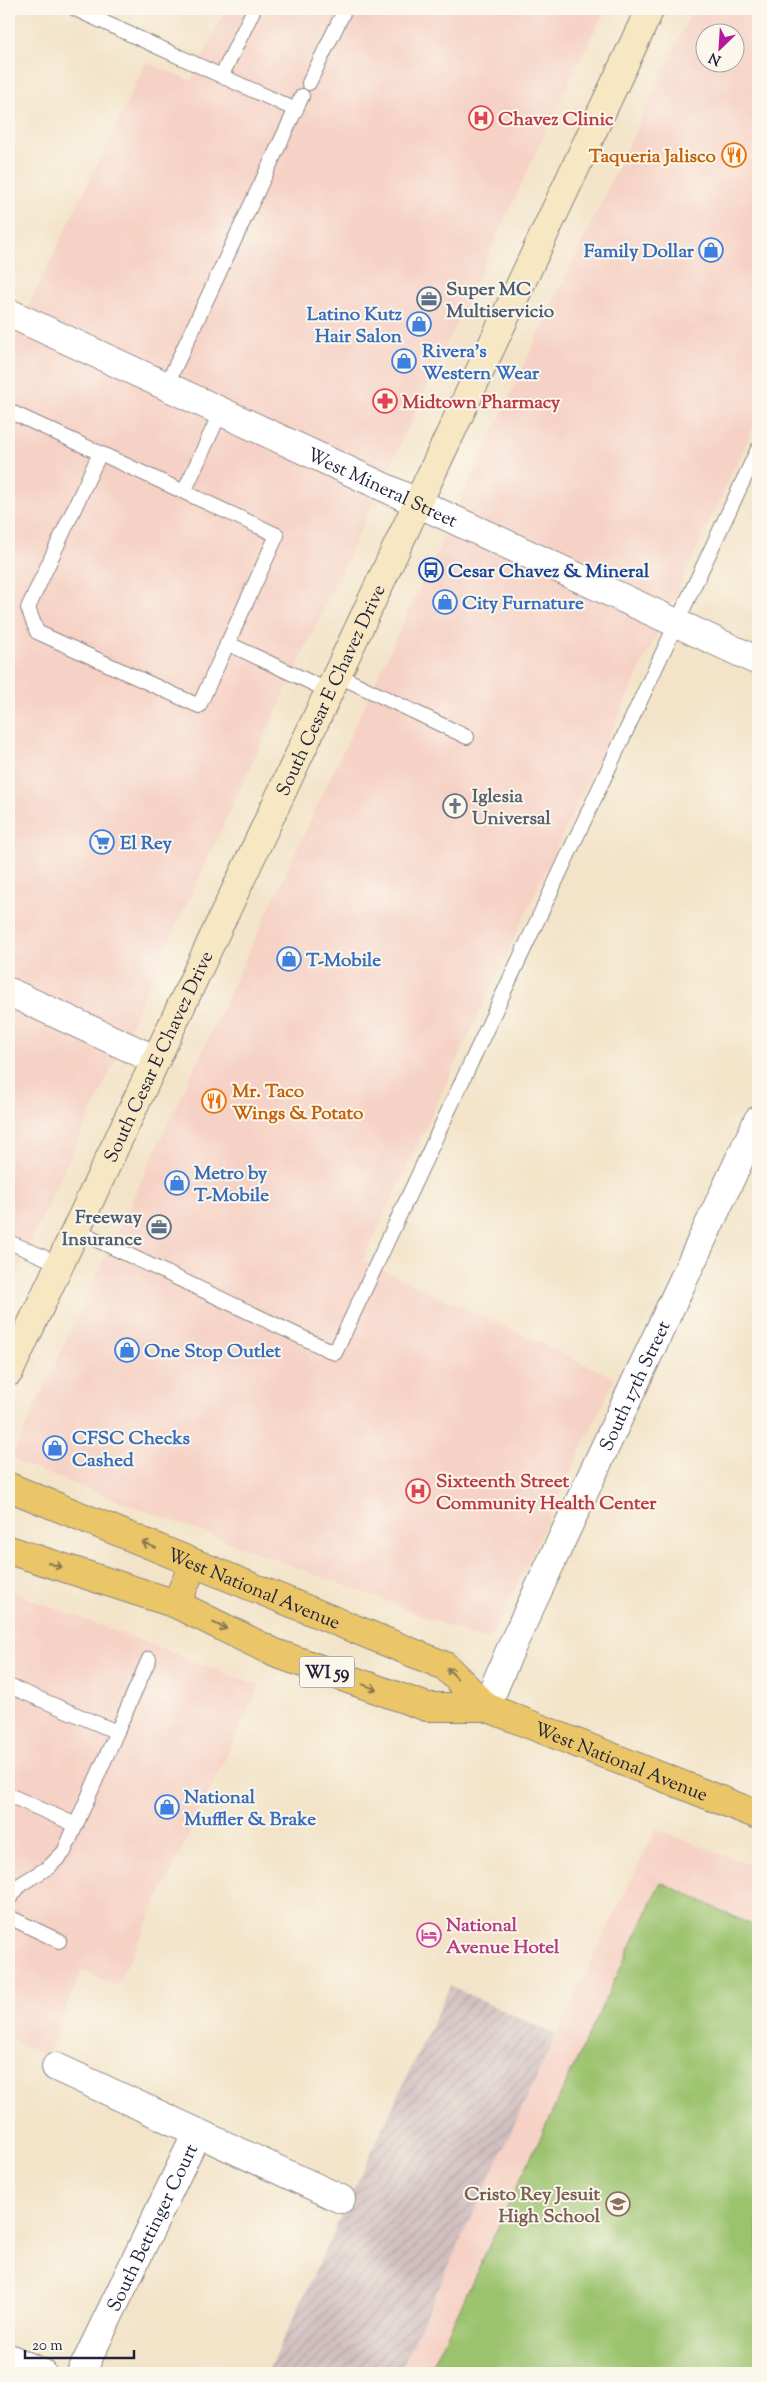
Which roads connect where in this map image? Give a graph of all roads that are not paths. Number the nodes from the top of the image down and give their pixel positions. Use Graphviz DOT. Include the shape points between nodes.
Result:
graph roads {
  1 [pos="75,9"];
  2 [pos="254,9"];
  3 [pos="344,9"];
  4 [pos="650,9"];
  5 [pos="222,75"];
  6 [pos="309,83"];
  7 [pos="302,96"];
  8 [pos="296,110"];
  9 [pos="9,313"];
  10 [pos="166,386"];
  11 [pos="221,411"];
  12 [pos="9,412"];
  13 [pos="758,449"];
  14 [pos="100,453"];
  15 [pos="184,492"];
  16 [pos="418,502"];
  17 [pos="677,623"];
  18 [pos="227,644"];
  19 [pos="758,661"];
  20 [pos="333,683"];
  21 [pos="467,737"];
  22 [pos="9,992"];
  23 [pos="156,1060"];
  24 [pos="758,1120"];
  25 [pos="76,1230"];
  26 [pos="9,1242"];
  27 [pos="60,1264"];
  28 [pos="9,1372"];
  29 [pos="9,1487"];
  30 [pos="9,1550"];
  31 [pos="194,1563"];
  32 [pos="176,1604"];
  33 [pos="149,1659"];
  34 [pos="9,1686"];
  35 [pos="486,1708"];
  36 [pos="117,1732"];
  37 [pos="9,1795"];
  38 [pos="758,1815"];
  39 [pos="76,1825"];
  40 [pos="9,1898"];
  41 [pos="9,1917"];
  42 [pos="59,1941"];
  43 [pos="56,2067"];
  44 [pos="197,2133"];
  45 [pos="341,2199"];
  46 [pos="81,2373"];
  1 -- 5 [label="lane"];
  2 -- 5 [label="lane"];
  3 -- 6 [label="lane"];
  4 -- 16 [label="main road, South Cesar E Chavez Drive"];
  5 -- 8 [label="lane"];
  7 -- 8 [label="lane"];
  8 -- 10 [label="lane"];
  9 -- 10 [label="street, West Mineral Street"];
  10 -- 11 [label="street, West Mineral Street"];
  11 -- 15 [label="lane"];
  11 -- 16 [label="street, West Mineral Street"];
  12 -- 14 [label="lane"];
  13 -- 17 [label="lane"];
  14 -- 15 [label="lane"];
  14 -- 18 [label="lane" via="28,608 37,632 199,706"];
  15 -- 18 [label="lane" via="277,535"];
  16 -- 17 [label="street, West Mineral Street"];
  16 -- 20 [label="main road, South Cesar E Chavez Drive"];
  17 -- 19 [label="street, West Mineral Street"];
  17 -- 25 [label="lane" via="335,1353"];
  18 -- 20 [label="lane"];
  20 -- 21 [label="lane"];
  20 -- 23 [label="main road, South Cesar E Chavez Drive"];
  22 -- 23 [label="street"];
  23 -- 25 [label="main road, South Cesar E Chavez Drive"];
  24 -- 35 [label="street, South 17th Street" via="511,1648"];
  25 -- 27 [label="main road, South Cesar E Chavez Drive"];
  26 -- 27 [label="lane"];
  27 -- 28 [label="main road, South Cesar E Chavez Drive"];
  31 -- 29 [label="main road, West National Avenue / WI 59, one-way"];
  30 -- 32 [label="main road, West National Avenue / WI 59, one-way"];
  31 -- 32 [label="main road"];
  35 -- 31 [label="main road, West National Avenue / WI 59, one-way" via="445,1666"];
  32 -- 35 [label="main road, West National Avenue / WI 59, one-way" via="275,1653 427,1707"];
  33 -- 36 [label="lane"];
  34 -- 36 [label="lane"];
  35 -- 38 [label="main road, West National Avenue / WI 59"];
  36 -- 39 [label="lane"];
  37 -- 39 [label="lane"];
  39 -- 40 [label="lane" via="64,1852 49,1867 21,1884"];
  41 -- 42 [label="lane"];
  43 -- 44 [label="street, South Bettinger Court"];
  44 -- 45 [label="street, South Bettinger Court"];
  44 -- 46 [label="street, South Bettinger Court"];
}
